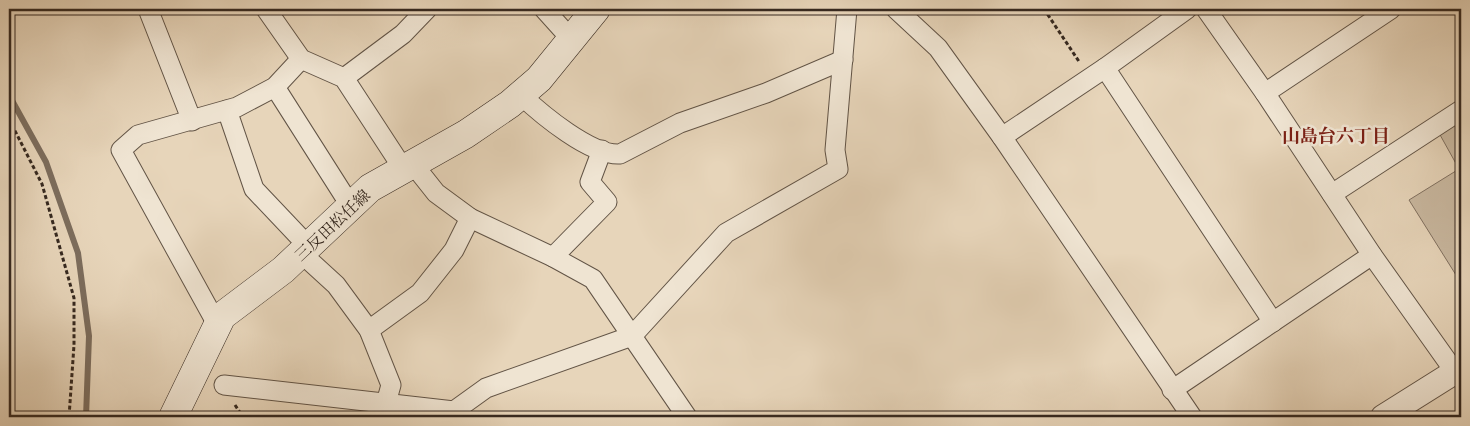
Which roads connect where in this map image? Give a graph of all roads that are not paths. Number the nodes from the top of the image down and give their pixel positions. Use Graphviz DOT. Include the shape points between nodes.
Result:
graph roads {
  1 [pos="148,9"];
  2 [pos="427,9"];
  3 [pos="544,9"];
  4 [pos="596,9"];
  5 [pos="847,9"];
  6 [pos="896,9"];
  7 [pos="1187,9"];
  8 [pos="1206,9"];
  9 [pos="1391,9"];
  10 [pos="269,10"];
  11 [pos="571,39"];
  12 [pos="301,59"];
  13 [pos="843,60"];
  14 [pos="1098,73"];
  15 [pos="344,78"];
  16 [pos="275,87"];
  17 [pos="1266,93"];
  18 [pos="521,95"];
  19 [pos="227,110"];
  20 [pos="1461,110"];
  21 [pos="192,121"];
  22 [pos="1002,137"];
  23 [pos="602,150"];
  24 [pos="408,167"];
  25 [pos="1332,194"];
  26 [pos="350,205"];
  27 [pos="470,218"];
  28 [pos="305,249"];
  29 [pos="1372,255"];
  30 [pos="553,257"];
  31 [pos="1273,322"];
  32 [pos="218,326"];
  33 [pos="369,330"];
  34 [pos="632,336"];
  35 [pos="1458,370"];
  36 [pos="224,385"];
  37 [pos="1172,390"];
  38 [pos="386,403"];
  39 [pos="174,417"];
  40 [pos="687,417"];
  41 [pos="1192,417"];
  42 [pos="1383,417"];
  1 -- 21 [label="street"];
  2 -- 15 [label="street" via="403,34"];
  3 -- 11 [label="street"];
  4 -- 11 [label="main road, 三反田松任線"];
  5 -- 13 [label="street"];
  6 -- 22 [label="street" via="938,48"];
  7 -- 14 [label="street"];
  8 -- 17 [label="street"];
  9 -- 17 [label="street"];
  10 -- 12 [label="street"];
  11 -- 18 [label="main road, 三反田松任線" via="539,79"];
  12 -- 15 [label="street"];
  12 -- 16 [label="street"];
  13 -- 23 [label="street" via="766,93 680,123 620,154 612,155"];
  13 -- 34 [label="street" via="835,150 838,169 726,233"];
  14 -- 22 [label="street"];
  14 -- 31 [label="street"];
  15 -- 24 [label="street"];
  16 -- 19 [label="street"];
  16 -- 26 [label="street"];
  17 -- 25 [label="street"];
  18 -- 23 [label="street" via="548,120"];
  18 -- 24 [label="main road, 三反田松任線" via="466,134"];
  19 -- 21 [label="street"];
  19 -- 28 [label="street" via="254,189"];
  20 -- 25 [label="street"];
  21 -- 32 [label="street" via="138,135 121,150"];
  22 -- 37 [label="street"];
  23 -- 30 [label="street" via="590,182 607,202"];
  24 -- 26 [label="main road, 三反田松任線" via="370,188"];
  24 -- 27 [label="street"];
  25 -- 29 [label="street"];
  26 -- 28 [label="main road, 三反田松任線"];
  27 -- 30 [label="street"];
  27 -- 33 [label="street" via="454,250 420,293"];
  28 -- 32 [label="main road, 三反田松任線" via="283,270 222,316"];
  28 -- 33 [label="street"];
  29 -- 31 [label="street"];
  29 -- 35 [label="street"];
  30 -- 34 [label="street" via="593,279"];
  31 -- 37 [label="street"];
  32 -- 39 [label="main road, 三反田松任線"];
  33 -- 38 [label="street" via="391,385"];
  34 -- 38 [label="street" via="486,388 454,411"];
  34 -- 40 [label="street"];
  35 -- 42 [label="street"];
  36 -- 38 [label="street"];
  37 -- 41 [label="street"];
}
